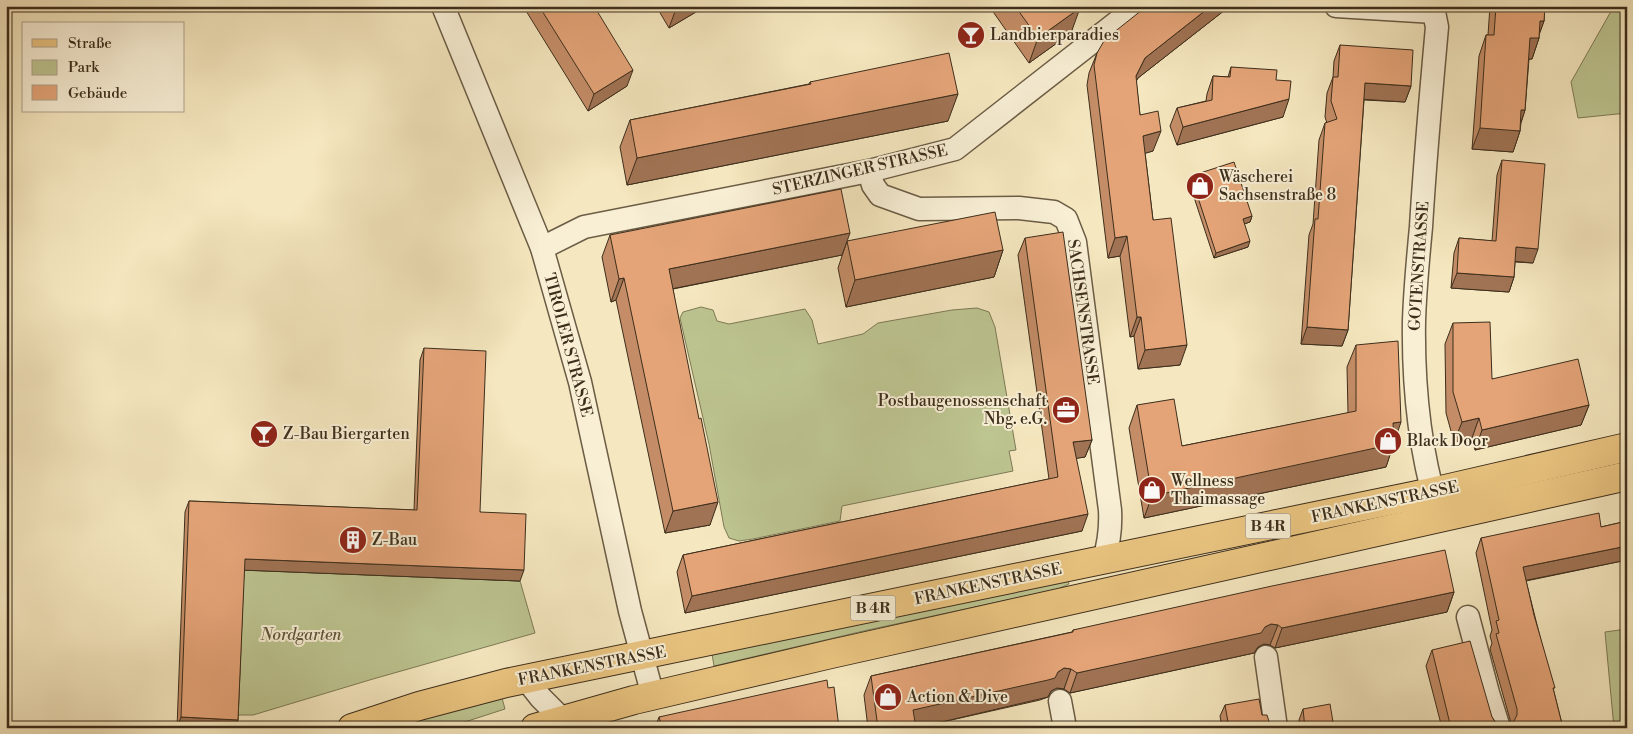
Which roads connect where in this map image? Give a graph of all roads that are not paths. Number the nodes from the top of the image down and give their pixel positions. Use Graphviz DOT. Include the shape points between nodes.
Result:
graph roads {
  1 [pos="443,6"];
  2 [pos="1138,6"];
  3 [pos="1336,6"];
  4 [pos="1436,9"];
  5 [pos="870,171"];
  6 [pos="542,248"];
  7 [pos="1627,446"];
  8 [pos="1627,476"];
  9 [pos="1432,492"];
  10 [pos="1440,518"];
  11 [pos="1104,560"];
  12 [pos="1468,617"];
  13 [pos="643,656"];
  14 [pos="1266,657"];
  15 [pos="526,679"];
  16 [pos="653,696"];
  17 [pos="1060,701"];
  18 [pos="565,724"];
  19 [pos="352,728"];
  20 [pos="535,728"];
  21 [pos="1065,728"];
  22 [pos="1276,728"];
  23 [pos="1499,728"];
  1 -- 6 [label="street, TIROLER STRASSE"];
  2 -- 5 [label="street, STERZINGER STRASSE" via="955,149"];
  3 -- 4 [label="street"];
  4 -- 9 [label="street, GOTENSTRASSE" via="1414,319 1419,422"];
  5 -- 6 [label="street, STERZINGER STRASSE" via="584,226"];
  5 -- 11 [label="street, SACHSENSTRASSE" via="873,185 880,195 919,209 1019,208 1054,212 1066,218 1075,242 1110,510 1110,533"];
  6 -- 13 [label="street, TIROLER STRASSE" via="580,382 628,602"];
  7 -- 9 [label="main road, FRANKENSTRASSE / B 4R"];
  8 -- 10 [label="main road, FRANKENSTRASSE / B 4R"];
  9 -- 10 [label="street, GOTENSTRASSE"];
  9 -- 11 [label="main road, FRANKENSTRASSE / B 4R"];
  10 -- 16 [label="main road, FRANKENSTRASSE / B 4R"];
  11 -- 13 [label="main road, FRANKENSTRASSE / B 4R"];
  12 -- 23 [label="street"];
  13 -- 15 [label="main road, FRANKENSTRASSE / B 4R"];
  13 -- 16 [label="street, TIROLER STRASSE"];
  14 -- 22 [label="street"];
  15 -- 18 [label="street"];
  15 -- 19 [label="main road, FRANKENSTRASSE / B 4R" via="419,706"];
  16 -- 18 [label="main road, FRANKENSTRASSE / B 4R"];
  17 -- 21 [label="street"];
  18 -- 20 [label="main road, FRANKENSTRASSE / B 4R"];
}
